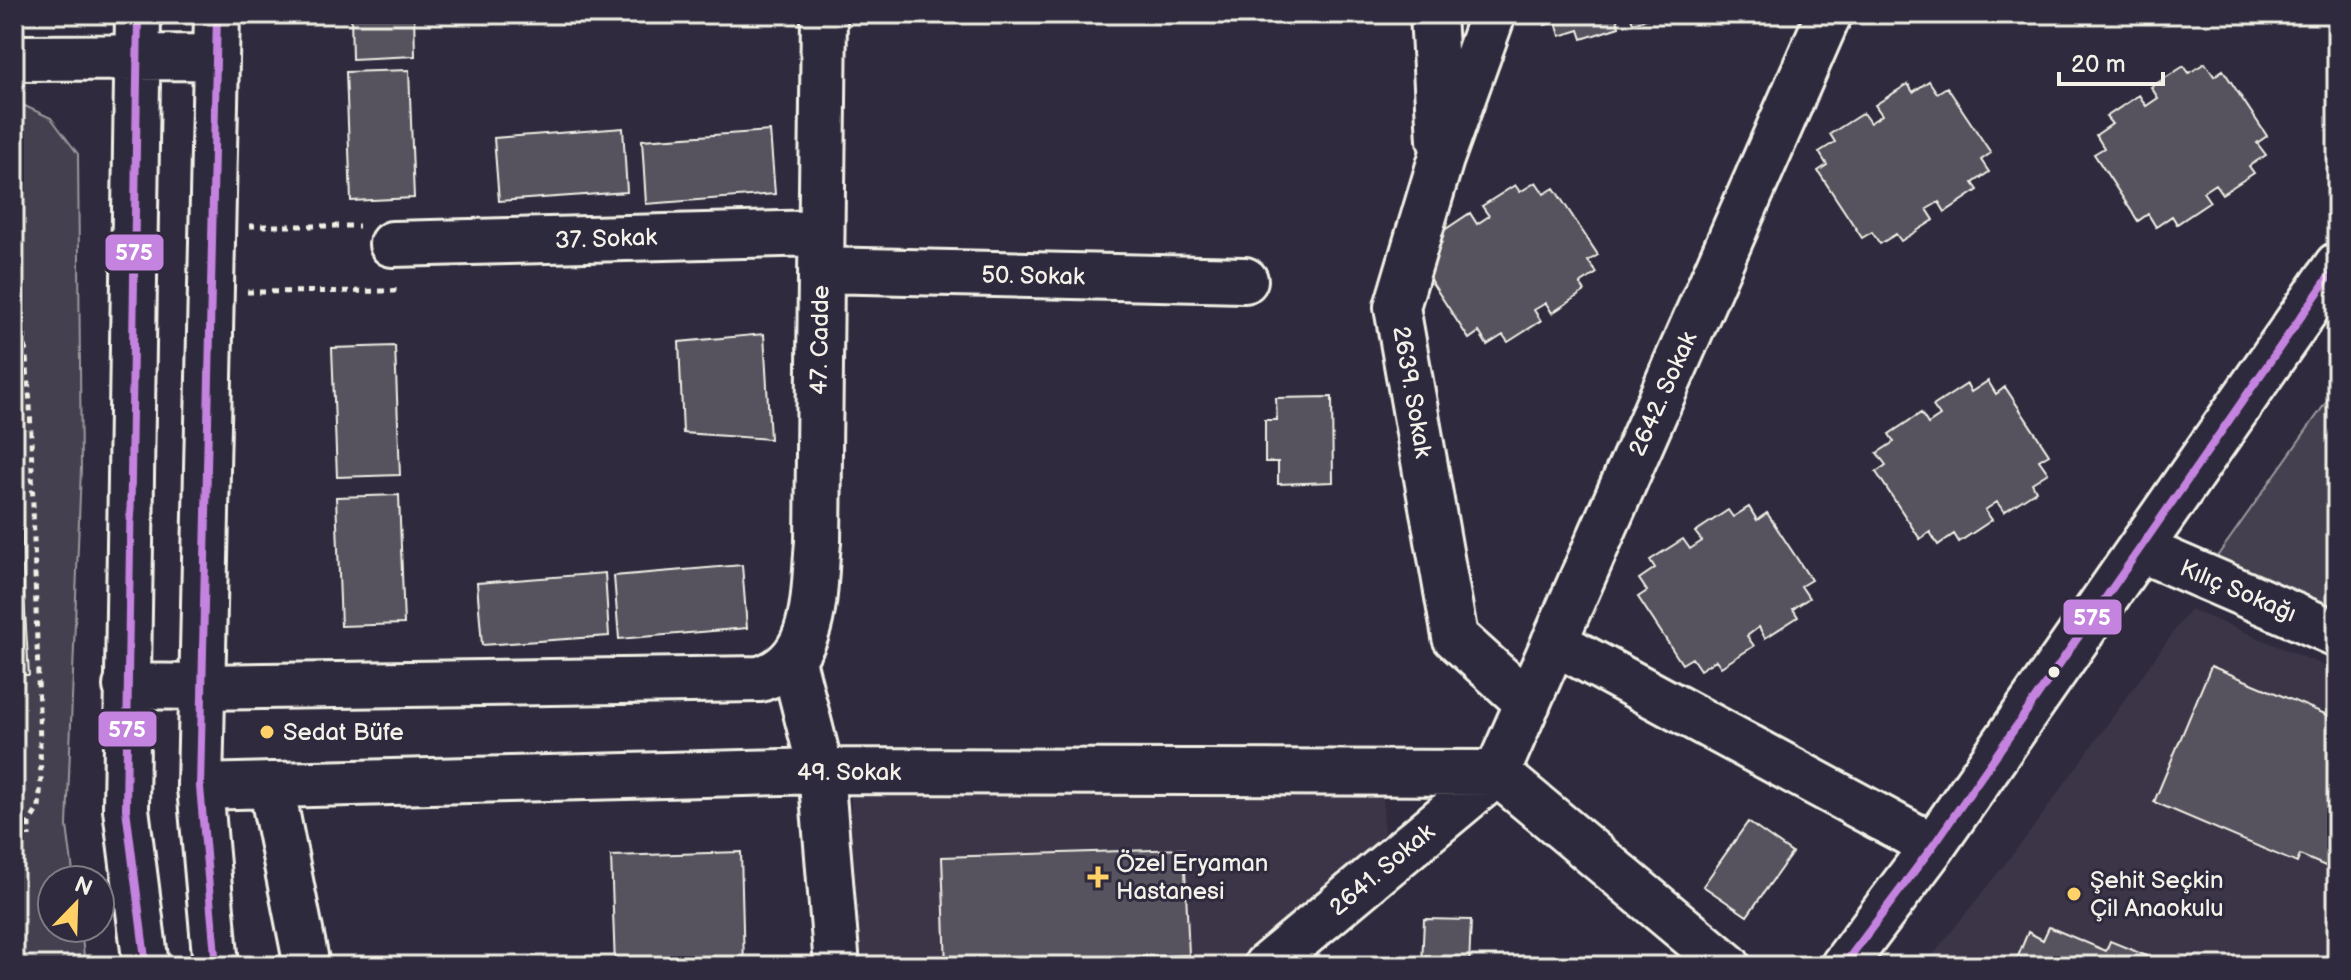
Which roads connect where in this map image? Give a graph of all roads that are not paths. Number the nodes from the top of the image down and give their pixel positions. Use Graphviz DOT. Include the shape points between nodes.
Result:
graph roads {
  1 [pos="138,14"];
  2 [pos="217,14"];
  3 [pos="824,14"];
  4 [pos="1433,14"];
  5 [pos="1493,14"];
  6 [pos="1829,14"];
  7 [pos="137,57"];
  8 [pos="216,57"];
  9 [pos="14,58"];
  10 [pos="1441,159"];
  11 [pos="392,244"];
  12 [pos="820,252"];
  13 [pos="2337,265"];
  14 [pos="1245,280"];
  15 [pos="2140,549"];
  16 [pos="2337,634"];
  17 [pos="1554,642"];
  18 [pos="793,661"];
  19 [pos="126,686"];
  20 [pos="201,687"];
  21 [pos="1528,703"];
  22 [pos="821,771"];
  23 [pos="1497,773"];
  24 [pos="271,785"];
  25 [pos="200,787"];
  26 [pos="1933,846"];
  27 [pos="146,966"];
  28 [pos="216,966"];
  29 [pos="307,966"];
  30 [pos="837,966"];
  31 [pos="1266,966"];
  32 [pos="1728,966"];
  33 [pos="1843,966"];
  1 -- 7 [label="street"];
  2 -- 8 [label="street"];
  3 -- 12 [label="street, 47. Cadde"];
  4 -- 10 [label="street"];
  5 -- 10 [label="street, 2639. Sokak"];
  6 -- 17 [label="street, 2642. Sokak"];
  7 -- 8 [label="street"];
  7 -- 9 [label="street"];
  7 -- 19 [label="street"];
  8 -- 20 [label="street"];
  10 -- 21 [label="street, 2639. Sokak" via="1397,307 1455,637"];
  11 -- 12 [label="street, 37. Sokak"];
  12 -- 14 [label="street, 50. Sokak"];
  12 -- 18 [label="street, 47. Cadde" via="818,542 811,615"];
  13 -- 15 [label="street"];
  15 -- 16 [label="street, Kılıç Sokağı"];
  15 -- 26 [label="street"];
  17 -- 21 [label="street, 2642. Sokak"];
  17 -- 26 [label="street"];
  18 -- 20 [label="street" via="760,679"];
  18 -- 22 [label="street"];
  19 -- 20 [label="street"];
  19 -- 27 [label="street" via="126,809"];
  20 -- 25 [label="street"];
  21 -- 23 [label="street, 2642. Sokak"];
  22 -- 23 [label="street, 49. Sokak"];
  22 -- 24 [label="street, 49. Sokak"];
  22 -- 30 [label="street"];
  23 -- 31 [label="street, 2641. Sokak"];
  23 -- 32 [label="street"];
  24 -- 25 [label="street, 49. Sokak"];
  24 -- 29 [label="street"];
  25 -- 28 [label="street"];
  26 -- 33 [label="street"];
}
